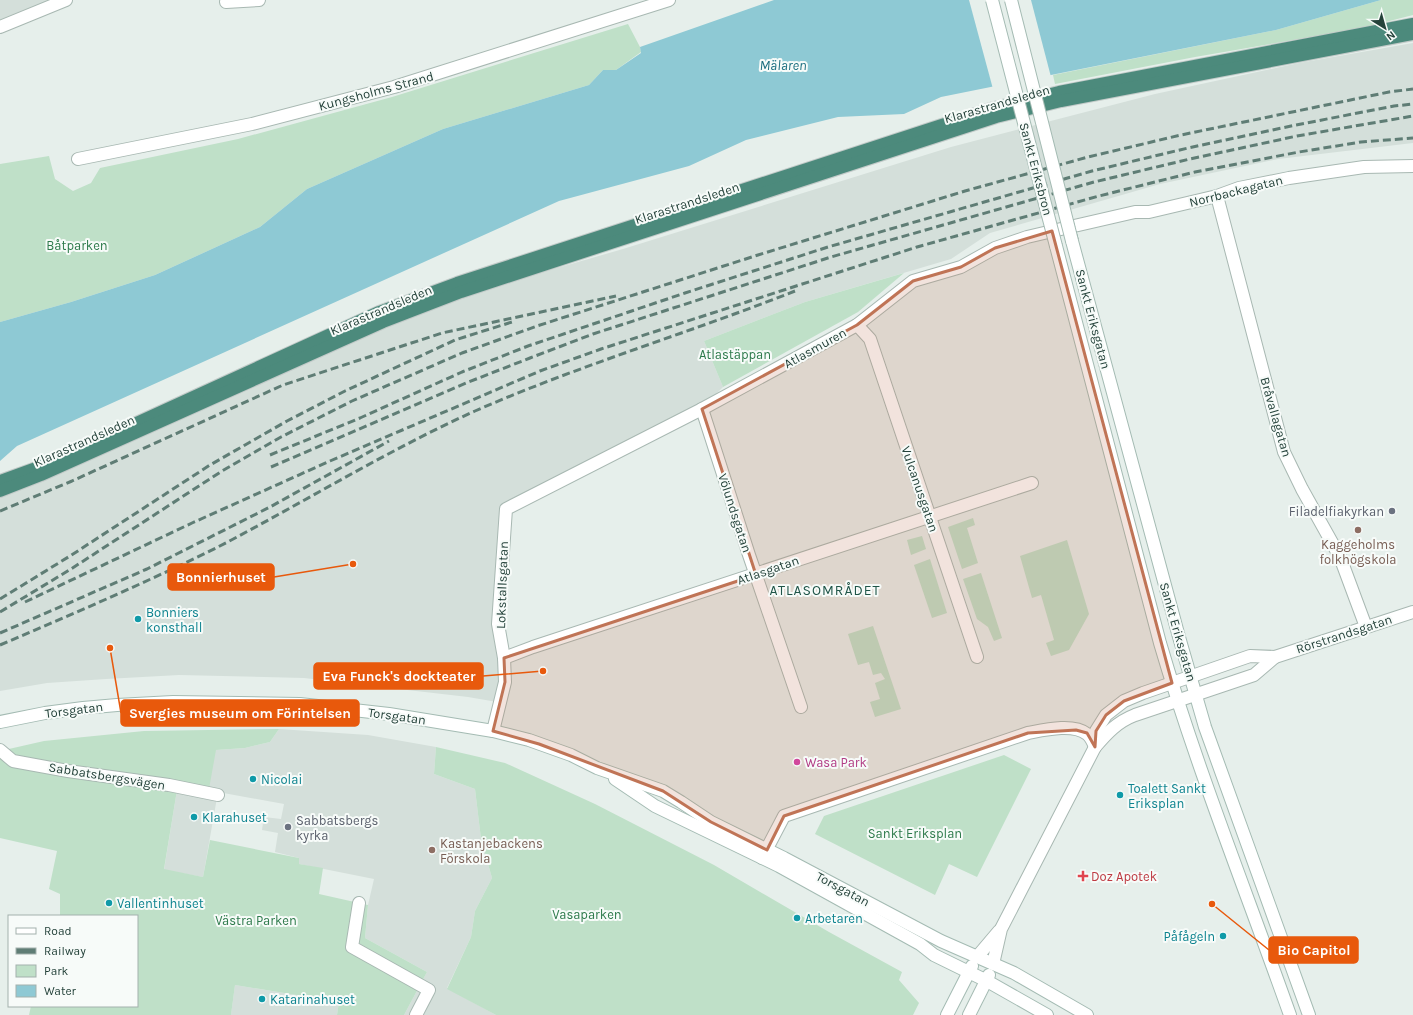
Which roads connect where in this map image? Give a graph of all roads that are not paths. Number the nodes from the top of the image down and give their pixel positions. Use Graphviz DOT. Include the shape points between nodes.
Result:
graph roads {
  1 [pos="66,0"];
  2 [pos="258,0"];
  3 [pos="669,0"];
  4 [pos="992,0"];
  5 [pos="1010,0"];
  6 [pos="226,2"];
  7 [pos="643,4"];
  8 [pos="1413,24"];
  9 [pos="0,26"];
  10 [pos="1413,34"];
  11 [pos="78,159"];
  12 [pos="1413,166"];
  13 [pos="1217,196"];
  14 [pos="1061,229"];
  15 [pos="1072,241"];
  16 [pos="1056,246"];
  17 [pos="857,325"];
  18 [pos="702,409"];
  19 [pos="0,481"];
  20 [pos="1032,483"];
  21 [pos="0,491"];
  22 [pos="506,509"];
  23 [pos="930,517"];
  24 [pos="756,575"];
  25 [pos="1413,612"];
  26 [pos="1366,627"];
  27 [pos="978,657"];
  28 [pos="1275,657"];
  29 [pos="504,658"];
  30 [pos="1190,676"];
  31 [pos="1172,683"];
  32 [pos="1196,695"];
  33 [pos="1177,701"];
  34 [pos="801,708"];
  35 [pos="0,722"];
  36 [pos="493,731"];
  37 [pos="1095,747"];
  38 [pos="0,750"];
  39 [pos="218,795"];
  40 [pos="765,854"];
  41 [pos="359,903"];
  42 [pos="1001,929"];
  43 [pos="977,957"];
  44 [pos="993,964"];
  45 [pos="969,972"];
  46 [pos="987,981"];
  47 [pos="416,1015"];
  48 [pos="947,1015"];
  49 [pos="968,1015"];
  50 [pos="1047,1015"];
  51 [pos="1087,1015"];
  52 [pos="1290,1015"];
  53 [pos="1309,1015"];
  1 -- 9 [label="street"];
  2 -- 6 [label="street"];
  3 -- 7 [label="street, Kungsholms Strand"];
  4 -- 16 [label="street, Sankt Eriksbron, bridge"];
  5 -- 15 [label="street, Sankt Eriksbron, bridge"];
  7 -- 11 [label="street, Kungsholms Strand" via="394,87 252,124"];
  8 -- 19 [label="highway, Klarastrandsleden" via="1052,94 994,108 457,284 379,312 95,442"];
  10 -- 21 [label="highway, Klarastrandsleden" via="1061,101 981,122 460,292 383,322 41,476"];
  12 -- 13 [label="street, Norrbackagatan" via="1364,167 1296,177 1239,188"];
  13 -- 14 [label="street, Norrbackagatan"];
  13 -- 26 [label="street, Bråvallagatan" via="1284,452 1340,557"];
  14 -- 17 [label="street, Atlasmuren" via="995,248 961,267 913,281"];
  15 -- 30 [label="street, Sankt Eriksgatan"];
  16 -- 31 [label="street, Sankt Eriksgatan"];
  17 -- 18 [label="street, Atlasmuren"];
  17 -- 23 [label="street, Vulcanusgatan" via="870,339"];
  18 -- 22 [label="street, Atlasmuren"];
  18 -- 24 [label="street, Völundsgatan"];
  20 -- 23 [label="street, Atlasgatan"];
  22 -- 29 [label="street, Lokstallsgatan" via="498,624"];
  23 -- 24 [label="street, Atlasgatan"];
  23 -- 27 [label="street, Vulcanusgatan"];
  24 -- 29 [label="street, Atlasgatan"];
  24 -- 34 [label="street, Völundsgatan"];
  25 -- 26 [label="street, Rörstrandsgatan"];
  26 -- 28 [label="street, Rörstrandsgatan"];
  28 -- 30 [label="street, Rörstrandsgatan" via="1250,656"];
  28 -- 32 [label="street, Rörstrandsgatan" via="1254,675"];
  29 -- 36 [label="street, Lokstallsgatan" via="505,682"];
  30 -- 31 [label="street"];
  30 -- 32 [label="street, Sankt Eriksgatan"];
  31 -- 33 [label="street, Sankt Eriksgatan"];
  31 -- 37 [label="street" via="1124,701 1106,715 1096,731"];
  32 -- 33 [label="street"];
  32 -- 53 [label="street, Sankt Eriksgatan" via="1208,736"];
  33 -- 37 [label="street" via="1126,719 1110,730"];
  33 -- 52 [label="street, Sankt Eriksgatan"];
  35 -- 36 [label="street, Torsgatan" via="83,708 173,702 300,704 389,714"];
  36 -- 40 [label="street, Torsgatan" via="571,755 597,768 655,806"];
  37 -- 40 [label="street" via="1087,734 1067,728 1028,733 784,816"];
  37 -- 42 [label="street"];
  38 -- 39 [label="street, Sabbatsbergsvägen" via="13,761"];
  40 -- 43 [label="street, Torsgatan"];
  40 -- 45 [label="street, Torsgatan" via="920,944 934,955"];
  41 -- 47 [label="street" via="352,947 429,990"];
  42 -- 43 [label="street"];
  42 -- 44 [label="street"];
  43 -- 44 [label="street, Torsgatan"];
  43 -- 45 [label="street"];
  44 -- 46 [label="street"];
  44 -- 51 [label="street, Torsgatan" via="1014,973"];
  45 -- 46 [label="street, Torsgatan"];
  45 -- 48 [label="street"];
  46 -- 49 [label="street"];
  46 -- 50 [label="street, Torsgatan"];
}
